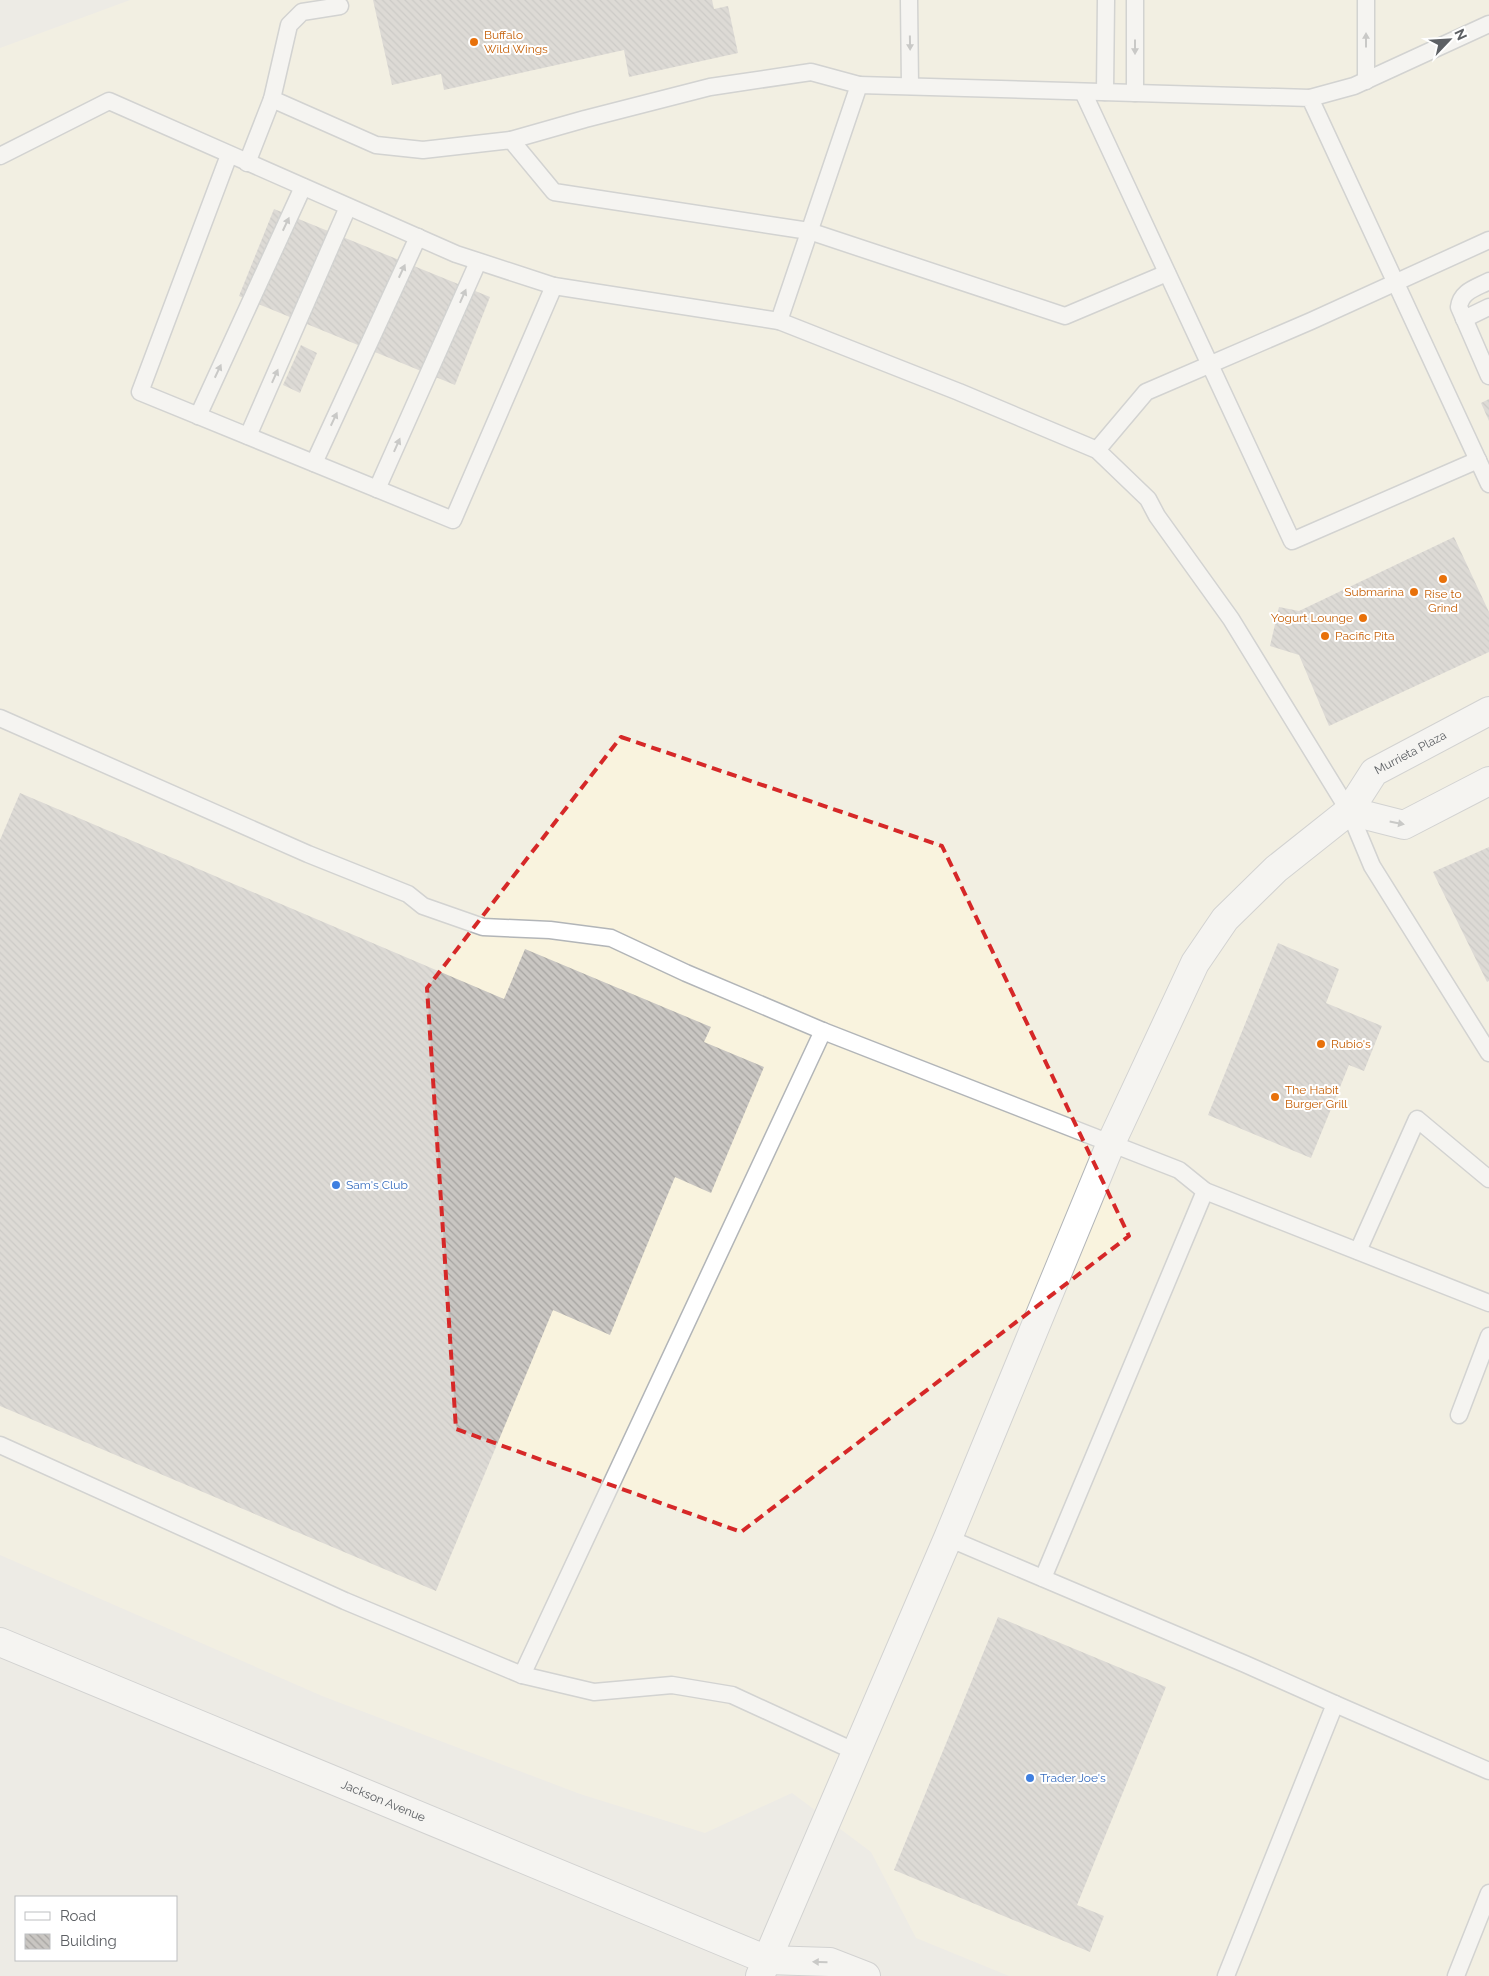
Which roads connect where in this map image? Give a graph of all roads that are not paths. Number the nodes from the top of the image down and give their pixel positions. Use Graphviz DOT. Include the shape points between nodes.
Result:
graph roads {
  1 [pos="909,0"];
  2 [pos="1106,0"];
  3 [pos="1136,0"];
  4 [pos="1366,0"];
  5 [pos="340,6"];
  6 [pos="1489,24"];
  7 [pos="1366,81"];
  8 [pos="859,85"];
  9 [pos="910,86"];
  10 [pos="1083,92"];
  11 [pos="1105,92"];
  12 [pos="1135,93"];
  13 [pos="1310,98"];
  14 [pos="272,99"];
  15 [pos="512,140"];
  16 [pos="229,155"];
  17 [pos="0,156"];
  18 [pos="247,163"];
  19 [pos="303,187"];
  20 [pos="348,207"];
  21 [pos="809,231"];
  22 [pos="418,237"];
  23 [pos="1489,240"];
  24 [pos="478,262"];
  25 [pos="1167,273"];
  26 [pos="1489,281"];
  27 [pos="1395,283"];
  28 [pos="554,286"];
  29 [pos="1489,307"];
  30 [pos="1464,319"];
  31 [pos="779,321"];
  32 [pos="1210,364"];
  33 [pos="1489,376"];
  34 [pos="198,416"];
  35 [pos="248,436"];
  36 [pos="1097,450"];
  37 [pos="1478,460"];
  38 [pos="314,463"];
  39 [pos="1489,484"];
  40 [pos="378,489"];
  41 [pos="1489,711"];
  42 [pos="1,723"];
  43 [pos="1489,781"];
  44 [pos="1349,811"];
  45 [pos="823,1031"];
  46 [pos="1488,1048"];
  47 [pos="1111,1143"];
  48 [pos="1489,1179"];
  49 [pos="1205,1191"];
  50 [pos="1358,1251"];
  51 [pos="1489,1303"];
  52 [pos="1489,1336"];
  53 [pos="1459,1415"];
  54 [pos="0,1445"];
  55 [pos="948,1538"];
  56 [pos="1043,1578"];
  57 [pos="0,1642"];
  58 [pos="522,1675"];
  59 [pos="1335,1704"];
  60 [pos="856,1752"];
  61 [pos="1489,1771"];
  62 [pos="1489,1893"];
  63 [pos="769,1971"];
  64 [pos="866,1976"];
  65 [pos="1226,1976"];
  66 [pos="1456,1976"];
  1 -- 9 [label="lane, one-way"];
  2 -- 11 [label="lane"];
  3 -- 12 [label="lane, one-way"];
  7 -- 4 [label="lane, one-way"];
  5 -- 14 [label="lane" via="302,12 289,25"];
  6 -- 7 [label="lane"];
  7 -- 13 [label="lane"];
  8 -- 9 [label="lane"];
  8 -- 15 [label="lane" via="811,72 710,87"];
  8 -- 21 [label="lane"];
  9 -- 10 [label="lane"];
  10 -- 11 [label="lane"];
  10 -- 25 [label="lane"];
  11 -- 12 [label="lane"];
  12 -- 13 [label="lane"];
  13 -- 27 [label="lane"];
  14 -- 15 [label="lane" via="376,145 423,150"];
  14 -- 18 [label="lane"];
  15 -- 21 [label="lane" via="554,192"];
  16 -- 17 [label="lane" via="108,101"];
  16 -- 18 [label="lane"];
  16 -- 34 [label="lane" via="140,392"];
  18 -- 19 [label="lane"];
  19 -- 20 [label="lane"];
  34 -- 19 [label="lane, one-way"];
  20 -- 22 [label="lane"];
  35 -- 20 [label="lane, one-way"];
  21 -- 25 [label="lane" via="1065,316"];
  21 -- 31 [label="lane"];
  22 -- 24 [label="lane"];
  38 -- 22 [label="lane, one-way"];
  23 -- 27 [label="lane"];
  24 -- 28 [label="lane"];
  40 -- 24 [label="lane, one-way"];
  25 -- 32 [label="lane"];
  26 -- 30 [label="lane" via="1460,299 1459,307"];
  27 -- 32 [label="lane"];
  27 -- 37 [label="lane"];
  28 -- 31 [label="lane"];
  28 -- 40 [label="lane" via="453,520"];
  29 -- 30 [label="lane"];
  30 -- 33 [label="lane"];
  31 -- 36 [label="lane"];
  32 -- 36 [label="lane" via="1146,392"];
  32 -- 37 [label="lane" via="1292,541"];
  34 -- 35 [label="lane"];
  35 -- 38 [label="lane"];
  36 -- 44 [label="lane" via="1148,499 1231,619"];
  37 -- 39 [label="lane"];
  38 -- 40 [label="lane"];
  41 -- 44 [label="street, Murrieta Plaza" via="1374,772"];
  42 -- 45 [label="lane" via="408,894 423,906 483,927 550,930 611,938"];
  44 -- 43 [label="street, one-way" via="1404,825"];
  44 -- 46 [label="lane" via="1372,866"];
  44 -- 47 [label="street, Murrieta Plaza" via="1276,869 1225,919 1194,963"];
  45 -- 47 [label="lane"];
  45 -- 58 [label="lane"];
  47 -- 49 [label="lane" via="1180,1170"];
  47 -- 55 [label="street, Murrieta Plaza"];
  48 -- 50 [label="lane" via="1417,1119"];
  49 -- 50 [label="lane"];
  49 -- 56 [label="lane"];
  50 -- 51 [label="lane"];
  52 -- 53 [label="lane"];
  54 -- 58 [label="lane" via="344,1601"];
  55 -- 56 [label="lane"];
  55 -- 60 [label="street, Murrieta Plaza"];
  56 -- 59 [label="lane"];
  57 -- 63 [label="street, Jackson Avenue"];
  58 -- 60 [label="lane" via="594,1692 672,1685 732,1695"];
  59 -- 61 [label="lane"];
  59 -- 65 [label="lane"];
  60 -- 63 [label="street, Murrieta Plaza"];
  62 -- 66 [label="lane"];
  64 -- 63 [label="street, Jackson Avenue, one-way" via="830,1962"];
}
